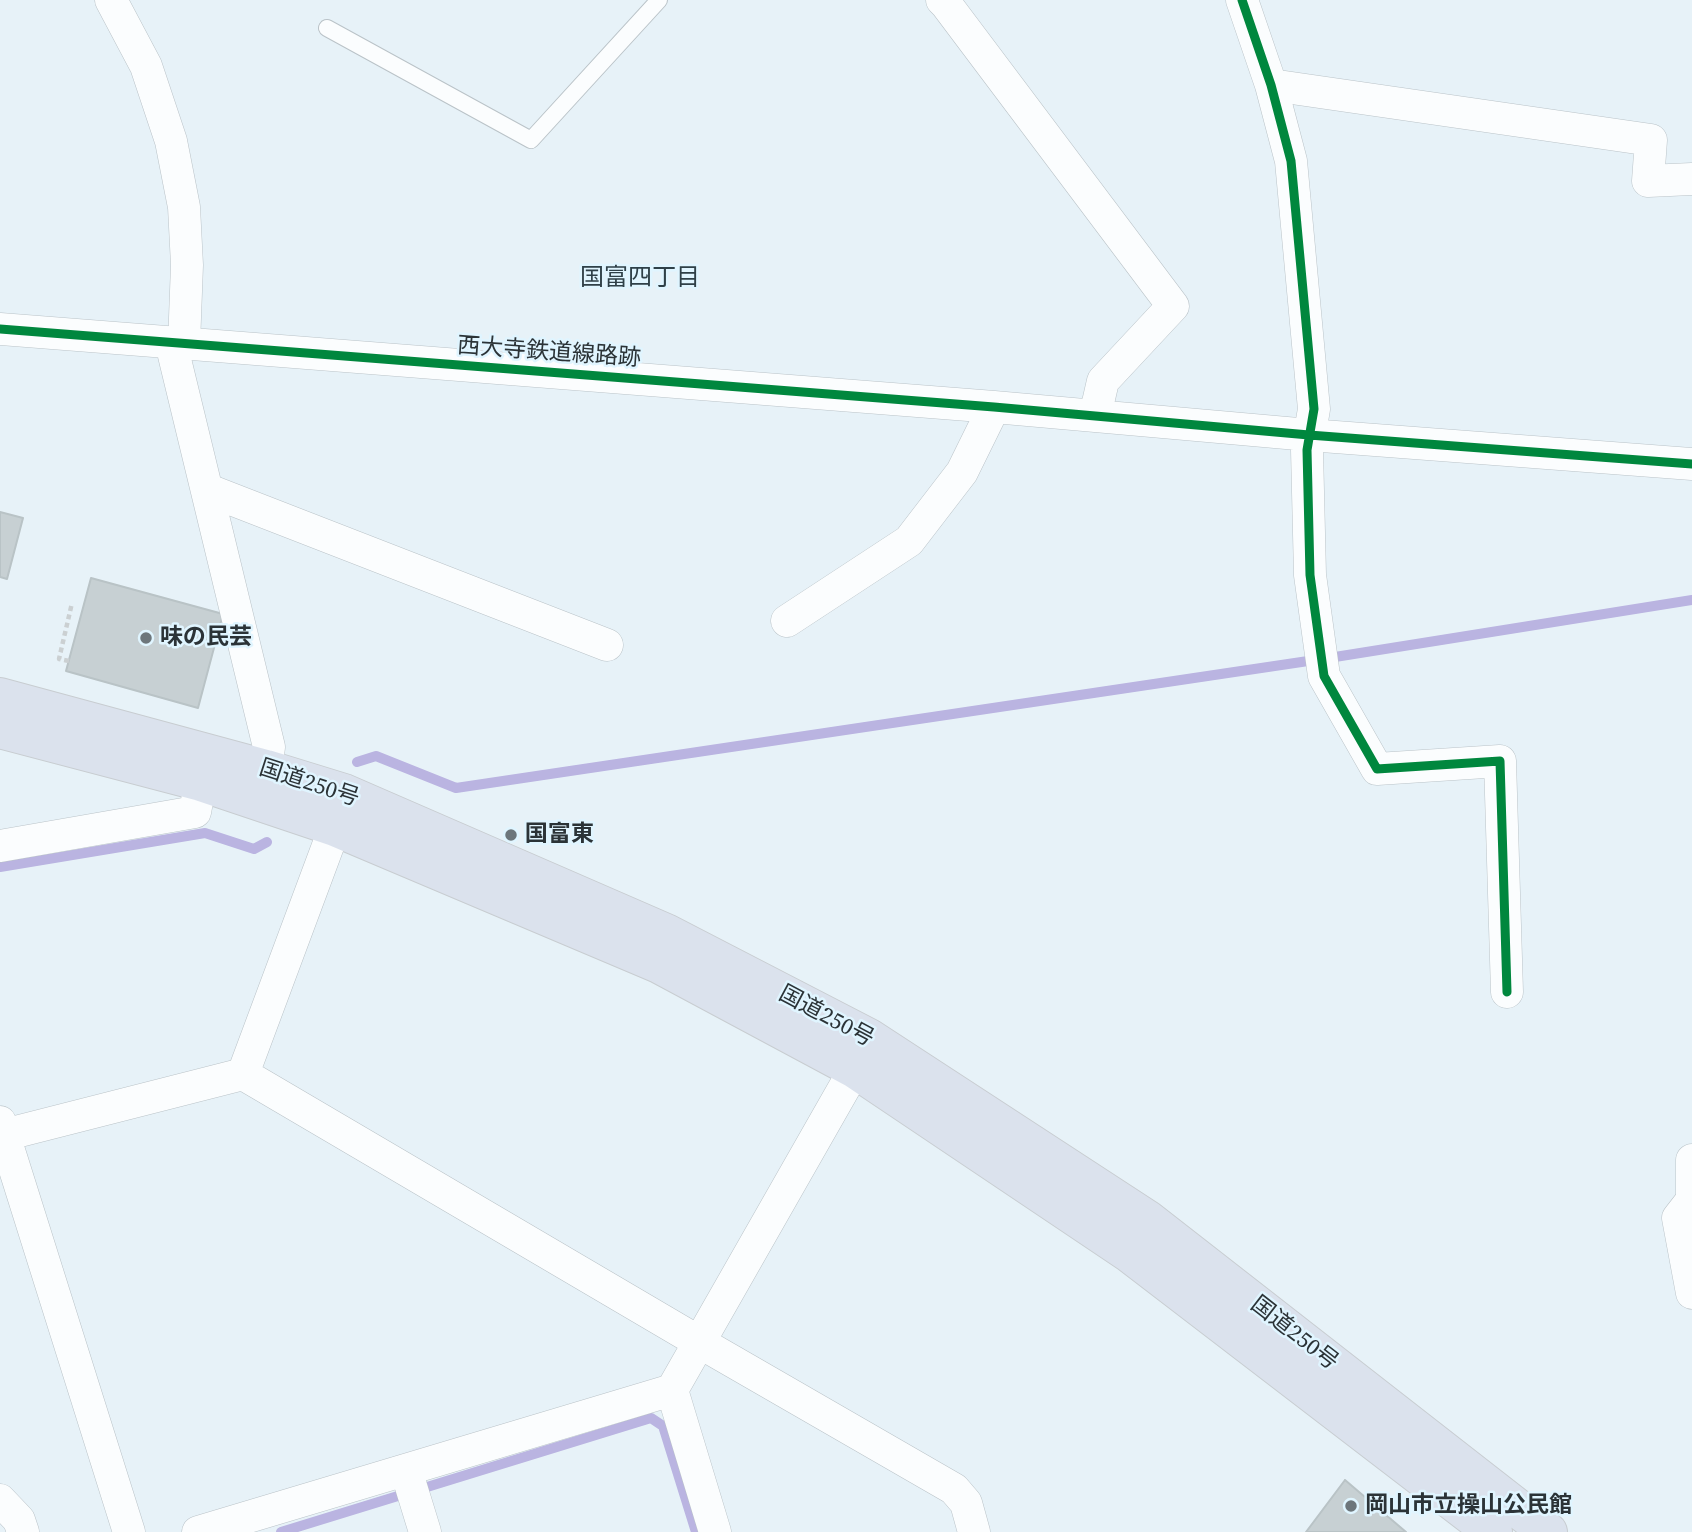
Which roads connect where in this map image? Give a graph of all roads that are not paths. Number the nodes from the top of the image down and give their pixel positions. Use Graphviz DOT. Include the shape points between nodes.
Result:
graph roads {
  1 [pos="111,0"];
  2 [pos="659,0"];
  3 [pos="942,0"];
  4 [pos="1242,0"];
  5 [pos="327,28"];
  6 [pos="1271,85"];
  7 [pos="1692,179"];
  8 [pos="0,329"];
  9 [pos="178,343"];
  10 [pos="994,407"];
  11 [pos="1095,416"];
  12 [pos="1310,435"];
  13 [pos="1692,464"];
  14 [pos="208,490"];
  15 [pos="787,621"];
  16 [pos="607,645"];
  17 [pos="0,697"];
  18 [pos="0,729"];
  19 [pos="203,768"];
  20 [pos="266,769"];
  21 [pos="340,810"];
  22 [pos="0,846"];
  23 [pos="1507,992"];
  24 [pos="862,1054"];
  25 [pos="243,1074"];
  26 [pos="1,1131"];
  27 [pos="1692,1160"];
  28 [pos="1692,1200"];
  29 [pos="1692,1293"];
  30 [pos="699,1342"];
  31 [pos="672,1390"];
  32 [pos="410,1484"];
  33 [pos="0,1500"];
  34 [pos="23,1532"];
  35 [pos="129,1532"];
  36 [pos="198,1532"];
  37 [pos="425,1532"];
  38 [pos="715,1532"];
  39 [pos="974,1532"];
  40 [pos="1493,1532"];
  41 [pos="1548,1532"];
  1 -- 9 [label="street" via="146,66 171,141 184,206 187,265"];
  2 -- 5 [label="lane" via="531,140"];
  3 -- 11 [label="street" via="1173,306 1103,381"];
  4 -- 6 [label="street"];
  6 -- 7 [label="street" via="1651,140 1648,181"];
  6 -- 12 [label="street" via="1291,161 1314,410"];
  8 -- 9 [label="street, 西大寺鉄道線路跡"];
  9 -- 10 [label="street, 西大寺鉄道線路跡"];
  9 -- 14 [label="street"];
  10 -- 11 [label="street, 西大寺鉄道線路跡"];
  10 -- 15 [label="street" via="962,472 909,541"];
  11 -- 12 [label="street, 西大寺鉄道線路跡"];
  12 -- 13 [label="street, 西大寺鉄道線路跡"];
  12 -- 23 [label="street" via="1310,575 1324,676 1377,769 1500,761"];
  14 -- 16 [label="street"];
  14 -- 20 [label="street" via="269,747"];
  17 -- 19 [label="highway, 国道250号"];
  18 -- 19 [label="highway, 国道250号"];
  19 -- 20 [label="highway, 国道250号"];
  19 -- 21 [label="highway, 国道250号"];
  19 -- 22 [label="street" via="195,812"];
  20 -- 21 [label="highway, 国道250号"];
  21 -- 24 [label="highway, 国道250号" via="666,933"];
  21 -- 25 [label="street"];
  24 -- 30 [label="street"];
  24 -- 40 [label="highway, 国道250号"];
  24 -- 41 [label="highway, 国道250号" via="1148,1220"];
  25 -- 26 [label="street"];
  25 -- 30 [label="street"];
  26 -- 35 [label="street"];
  27 -- 28 [label="street"];
  28 -- 29 [label="street" via="1678,1219"];
  30 -- 31 [label="street"];
  30 -- 39 [label="street" via="954,1489 966,1503"];
  31 -- 32 [label="street"];
  31 -- 38 [label="street"];
  32 -- 36 [label="street"];
  32 -- 37 [label="street"];
  33 -- 34 [label="street" via="19,1520"];
}
